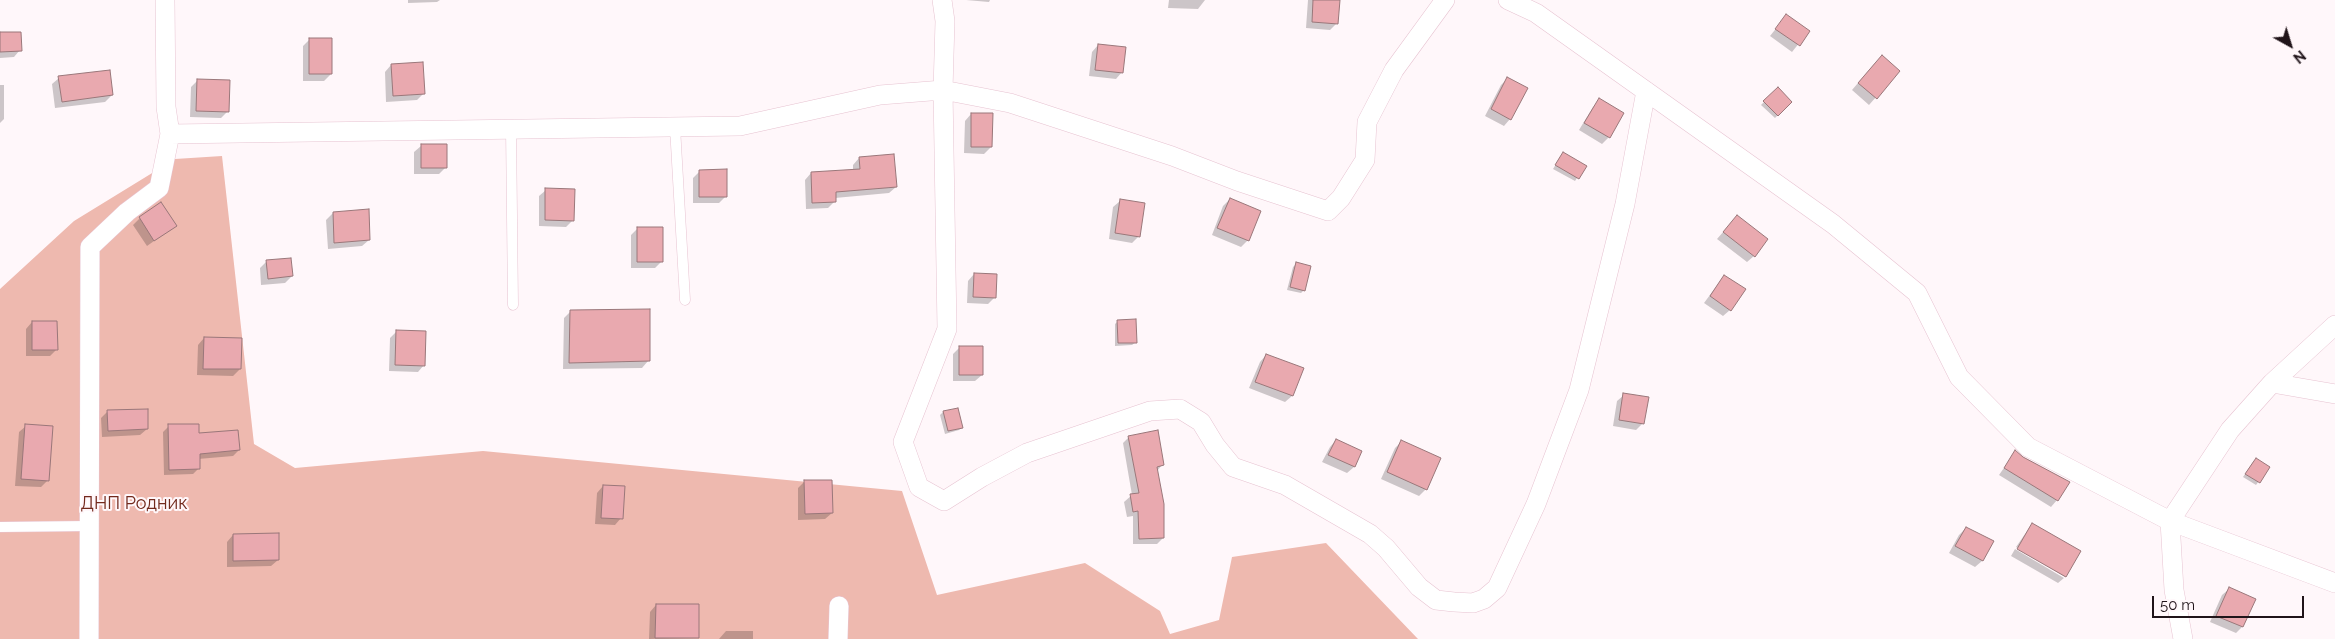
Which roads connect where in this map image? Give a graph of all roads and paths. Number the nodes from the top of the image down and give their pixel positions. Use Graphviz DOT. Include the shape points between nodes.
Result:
graph roads {
  1 [pos="165,0"];
  2 [pos="942,0"];
  3 [pos="1445,0"];
  4 [pos="1508,0"];
  5 [pos="943,90"];
  6 [pos="1646,91"];
  7 [pos="676,126"];
  8 [pos="511,128"];
  9 [pos="170,134"];
  10 [pos="685,300"];
  11 [pos="513,305"];
  12 [pos="2335,325"];
  13 [pos="2272,383"];
  14 [pos="2335,394"];
  15 [pos="2170,521"];
  16 [pos="89,526"];
  17 [pos="0,527"];
  18 [pos="2335,583"];
  19 [pos="838,606"];
  20 [pos="89,639"];
  21 [pos="838,639"];
  22 [pos="2183,639"];
  1 -- 9 [label="street" via="166,107"];
  2 -- 5 [label="street" via="946,21"];
  3 -- 5 [label="street" via="1394,70 1367,122 1365,160 1341,198 1328,211 1010,103"];
  4 -- 6 [label="street" via="1536,13"];
  5 -- 6 [label="street" via="947,329 903,442 919,487 944,501 1027,453 1150,411 1180,410 1201,422 1233,467 1286,485 1370,534 1419,587 1436,600 1473,603 1484,599 1496,588 1506,571 1536,504 1579,390 1625,204"];
  5 -- 7 [label="street" via="880,95 740,126"];
  6 -- 15 [label="street" via="1832,224 1917,293 1959,377 2028,447"];
  7 -- 8 [label="street"];
  7 -- 10 [label="lane"];
  8 -- 9 [label="street"];
  8 -- 11 [label="lane"];
  9 -- 16 [label="street" via="158,188 90,247"];
  12 -- 13 [label="street"];
  13 -- 14 [label="street"];
  13 -- 15 [label="street" via="2230,430"];
  15 -- 18 [label="street"];
  15 -- 22 [label="street" via="2174,590"];
  16 -- 17 [label="lane"];
  16 -- 20 [label="street"];
  19 -- 21 [label="street"];
}
